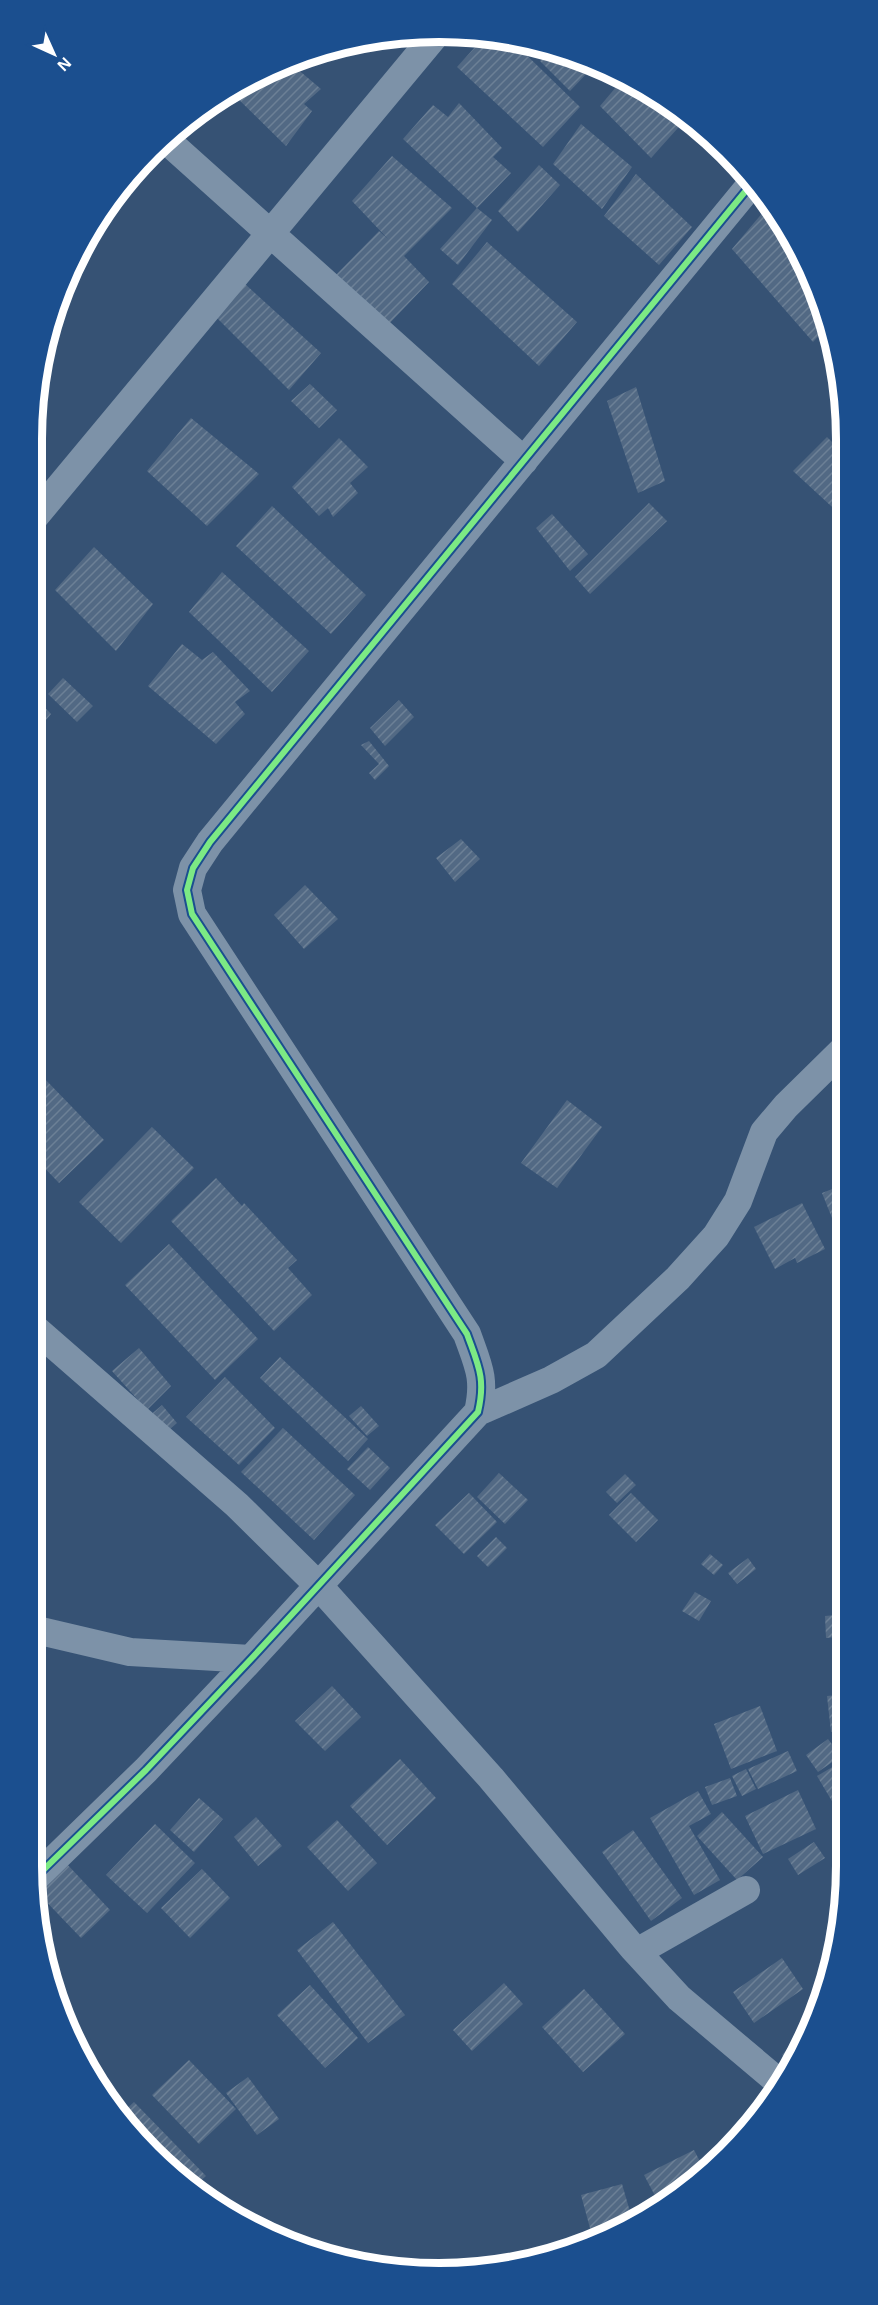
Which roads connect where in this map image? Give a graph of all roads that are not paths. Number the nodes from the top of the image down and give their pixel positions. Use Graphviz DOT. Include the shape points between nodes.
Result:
graph roads {
  1 [pos="429,42"];
  2 [pos="172,145"];
  3 [pos="747,189"];
  4 [pos="271,234"];
  5 [pos="524,461"];
  6 [pos="42,508"];
  7 [pos="836,1056"];
  8 [pos="42,1335"];
  9 [pos="478,1412"];
  10 [pos="318,1585"];
  11 [pos="42,1631"];
  12 [pos="251,1659"];
  13 [pos="42,1872"];
  14 [pos="746,1890"];
  15 [pos="637,1952"];
  16 [pos="774,2078"];
  1 -- 4 [label="street"];
  2 -- 4 [label="street"];
  3 -- 5 [label="street"];
  4 -- 5 [label="street"];
  4 -- 6 [label="street"];
  5 -- 9 [label="street" via="210,842 193,868 187,890 192,914 467,1334 482,1378"];
  7 -- 9 [label="street" via="764,1132 738,1201 716,1236 678,1278 596,1355"];
  8 -- 10 [label="street" via="237,1504"];
  9 -- 10 [label="street"];
  10 -- 12 [label="street"];
  10 -- 15 [label="street" via="491,1778"];
  11 -- 12 [label="street" via="130,1652"];
  12 -- 13 [label="street"];
  14 -- 15 [label="street"];
  15 -- 16 [label="street" via="679,1998"];
}
